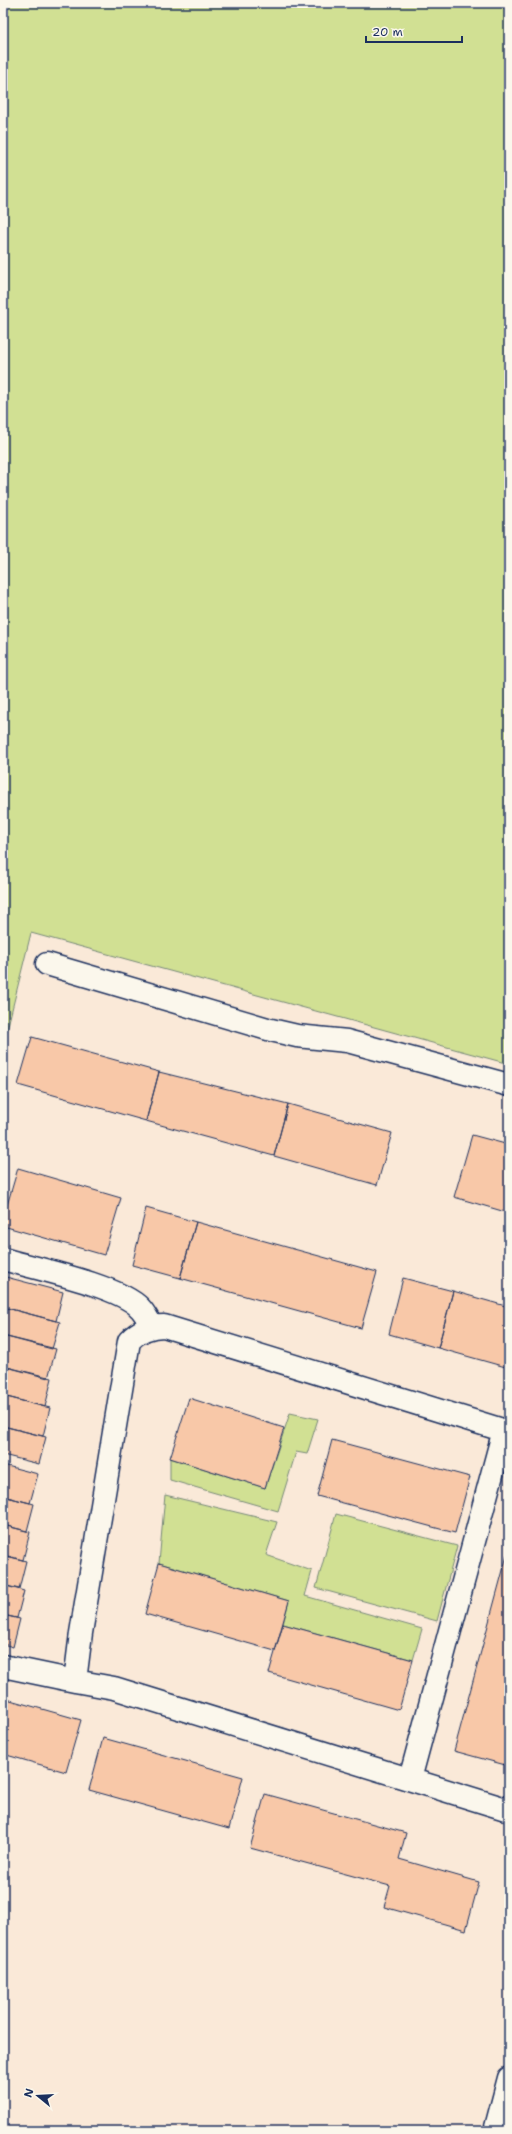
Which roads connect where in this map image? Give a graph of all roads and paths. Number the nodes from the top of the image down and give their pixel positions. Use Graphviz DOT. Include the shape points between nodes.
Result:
graph roads {
  1 [pos="47,964"];
  2 [pos="509,1085"];
  3 [pos="3,1259"];
  4 [pos="152,1326"];
  5 [pos="506,1431"];
  6 [pos="3,1666"];
  7 [pos="75,1681"];
  8 [pos="410,1779"];
  9 [pos="509,1810"];
  10 [pos="509,2078"];
  11 [pos="495,2131"];
  1 -- 2 [label="street" via="271,1030 297,1036 347,1041"];
  3 -- 4 [label="street" via="122,1296 140,1307"];
  4 -- 5 [label="street" via="164,1326"];
  4 -- 7 [label="street" via="136,1333 129,1341"];
  5 -- 8 [label="street"];
  6 -- 7 [label="street"];
  7 -- 8 [label="street" via="114,1688"];
  8 -- 9 [label="street"];
  10 -- 11 [label="street"];
}
